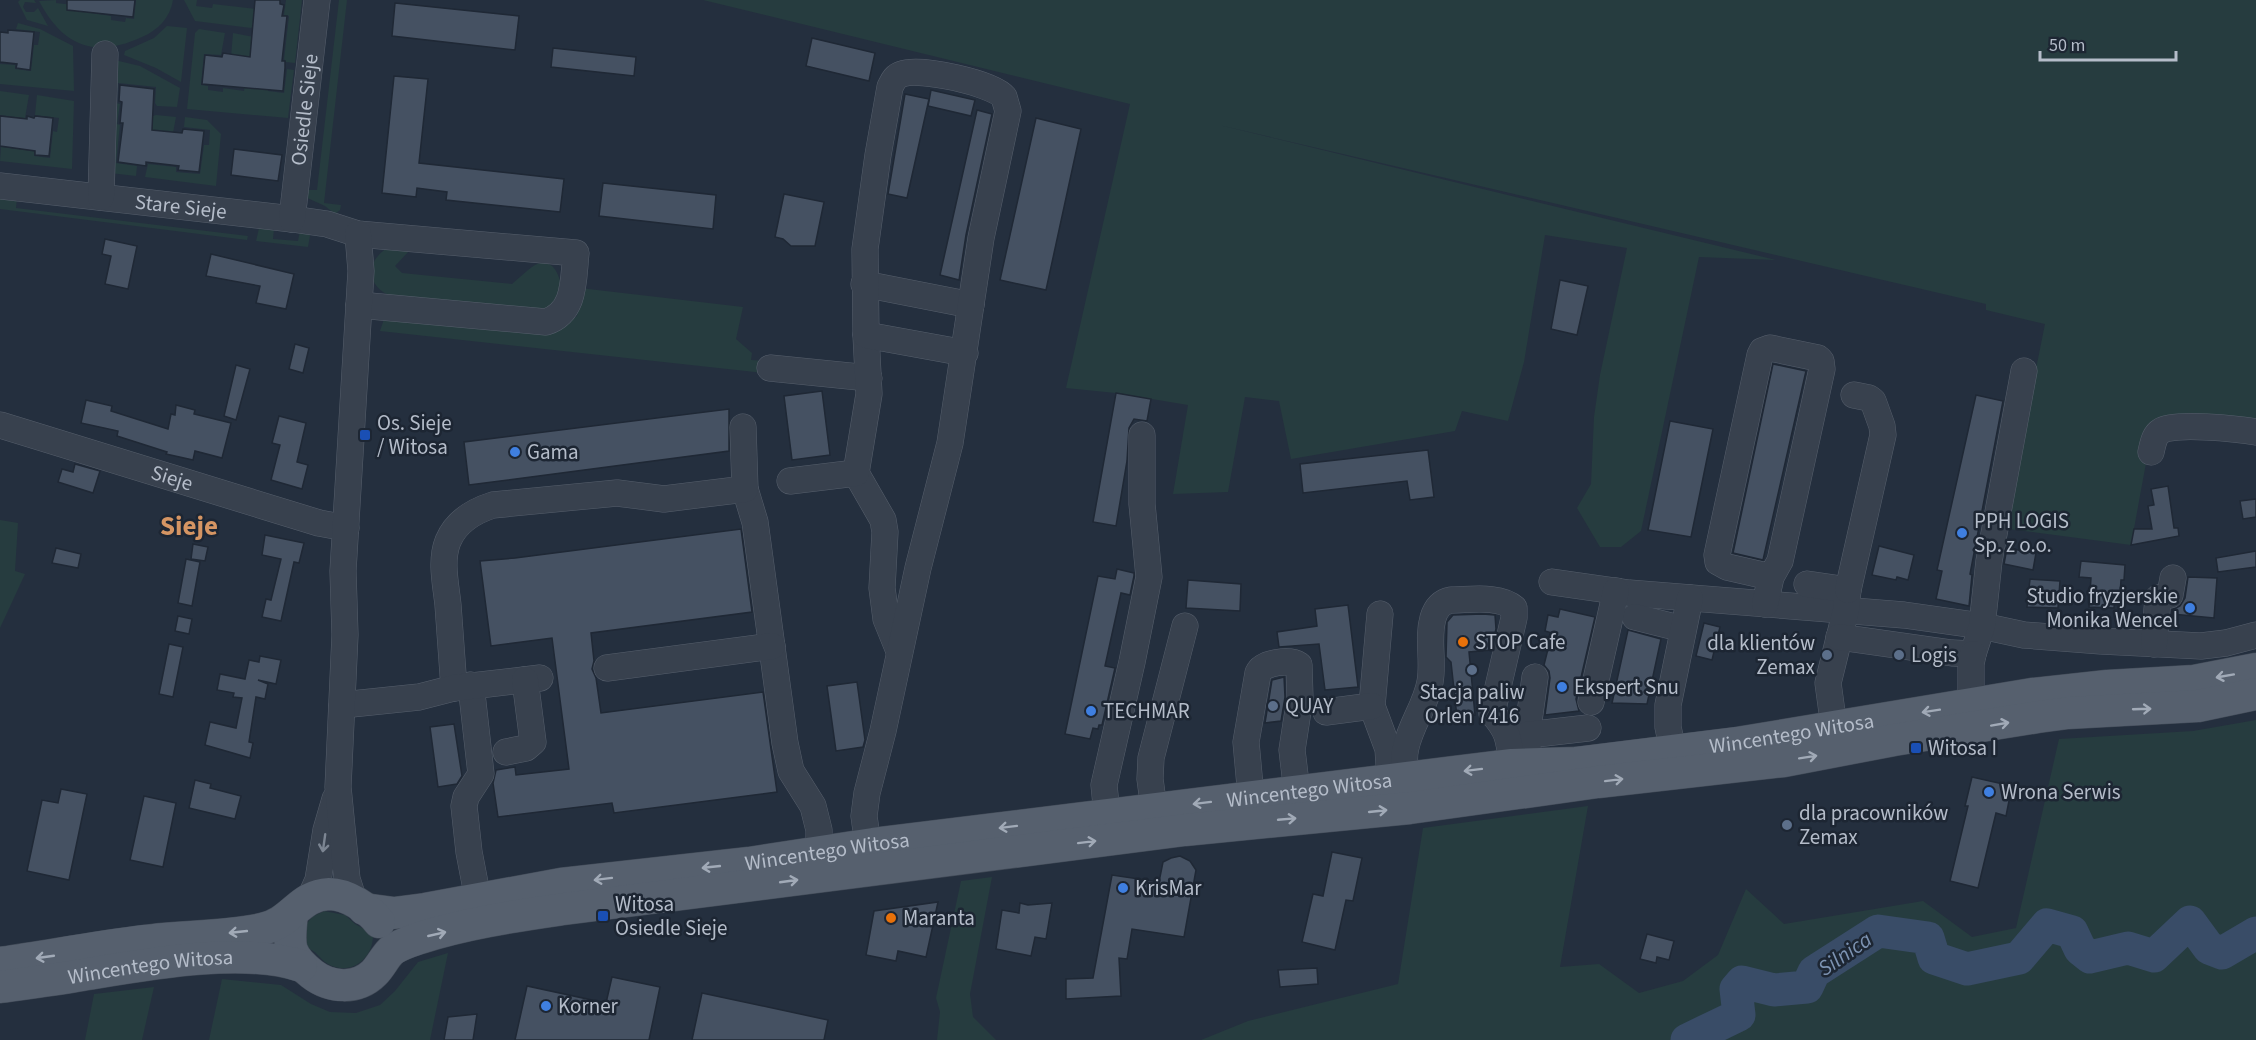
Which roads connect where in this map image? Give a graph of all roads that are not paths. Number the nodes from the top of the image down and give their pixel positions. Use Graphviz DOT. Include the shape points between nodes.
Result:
graph roads {
  1 [pos="316,0"];
  2 [pos="105,54"];
  3 [pos="0,186"];
  4 [pos="101,197"];
  5 [pos="292,219"];
  6 [pos="358,234"];
  7 [pos="864,284"];
  8 [pos="359,305"];
  9 [pos="971,305"];
  10 [pos="866,335"];
  11 [pos="965,353"];
  12 [pos="770,368"];
  13 [pos="2024,371"];
  14 [pos="869,378"];
  15 [pos="1854,395"];
  16 [pos="0,425"];
  17 [pos="743,427"];
  18 [pos="2256,432"];
  19 [pos="1142,435"];
  20 [pos="2151,452"];
  21 [pos="856,473"];
  22 [pos="790,481"];
  23 [pos="746,489"];
  24 [pos="346,528"];
  25 [pos="1772,577"];
  26 [pos="2173,578"];
  27 [pos="1552,582"];
  28 [pos="1807,584"];
  29 [pos="1616,591"];
  30 [pos="1690,598"];
  31 [pos="1847,600"];
  32 [pos="1765,604"];
  33 [pos="1380,614"];
  34 [pos="1635,617"];
  35 [pos="1185,626"];
  36 [pos="1982,626"];
  37 [pos="1683,629"];
  38 [pos="2256,635"];
  39 [pos="1839,637"];
  40 [pos="2154,644"];
  41 [pos="772,646"];
  42 [pos="899,651"];
  43 [pos="1973,654"];
  44 [pos="607,668"];
  45 [pos="2256,669"];
  46 [pos="1535,677"];
  47 [pos="463,687"];
  48 [pos="2256,694"];
  49 [pos="1591,702"];
  50 [pos="342,705"];
  51 [pos="1971,705"];
  52 [pos="1372,706"];
  53 [pos="1326,712"];
  54 [pos="1834,727"];
  55 [pos="1588,728"];
  56 [pos="1673,751"];
  57 [pos="506,752"];
  58 [pos="1523,755"];
  59 [pos="1398,780"];
  60 [pos="338,787"];
  61 [pos="1297,792"];
  62 [pos="1251,797"];
  63 [pos="1471,800"];
  64 [pos="1154,809"];
  65 [pos="1107,815"];
  66 [pos="868,845"];
  67 [pos="819,852"];
  68 [pos="478,899"];
  69 [pos="359,905"];
  70 [pos="301,906"];
  71 [pos="385,958"];
  72 [pos="0,963"];
  73 [pos="301,966"];
  74 [pos="0,987"];
  1 -- 5 [label="street, Osiedle Sieje"];
  2 -- 4 [label="street"];
  3 -- 4 [label="street, Stare Sieje"];
  4 -- 5 [label="street, Stare Sieje"];
  5 -- 6 [label="street, Stare Sieje"];
  6 -- 8 [label="street"];
  6 -- 8 [label="street, Stare Sieje" via="576,253 568,307 546,322"];
  7 -- 9 [label="street"];
  7 -- 9 [label="street" via="890,87 894,78 902,74 931,73 991,87 1000,92 1007,104"];
  7 -- 10 [label="street"];
  8 -- 24 [label="street"];
  9 -- 11 [label="street"];
  10 -- 11 [label="street"];
  10 -- 14 [label="street"];
  11 -- 42 [label="street" via="950,443"];
  12 -- 14 [label="street"];
  13 -- 36 [label="street" via="1989,561"];
  14 -- 21 [label="street" via="867,415"];
  15 -- 31 [label="street" via="1873,401 1883,431"];
  16 -- 24 [label="street, Sieje"];
  17 -- 23 [label="street"];
  18 -- 20 [label="street" via="2166,428 2156,435"];
  19 -- 65 [label="street" via="1142,504 1149,577 1104,785"];
  21 -- 22 [label="street"];
  21 -- 42 [label="street" via="883,520 882,588 886,620"];
  23 -- 41 [label="street" via="755,522"];
  23 -- 47 [label="street" via="664,499 617,493 479,509 456,528 445,552"];
  24 -- 50 [label="street"];
  25 -- 25 [label="street" via="1780,561 1822,369 1818,358 1770,348 1760,356 1717,558 1727,567"];
  25 -- 32 [label="street"];
  26 -- 40 [label="street" via="2170,595 2158,598"];
  27 -- 29 [label="street"];
  28 -- 31 [label="street"];
  29 -- 30 [label="street"];
  29 -- 49 [label="street"];
  30 -- 32 [label="street"];
  30 -- 37 [label="street"];
  31 -- 32 [label="street"];
  31 -- 36 [label="street" via="1904,615"];
  31 -- 39 [label="street"];
  33 -- 52 [label="street"];
  34 -- 37 [label="street"];
  35 -- 64 [label="street" via="1151,758"];
  36 -- 40 [label="street" via="2024,635"];
  36 -- 43 [label="street"];
  37 -- 56 [label="street" via="1668,705"];
  38 -- 40 [label="street" via="2201,646"];
  39 -- 43 [label="street"];
  39 -- 54 [label="street" via="1828,683"];
  41 -- 44 [label="street"];
  41 -- 67 [label="street" via="790,771 813,806"];
  42 -- 66 [label="street" via="865,805"];
  43 -- 51 [label="street"];
  45 -- 51 [label="main road, Wincentego Witosa, one-way" via="2194,681 2068,689"];
  46 -- 58 [label="street"];
  47 -- 50 [label="street"];
  47 -- 57 [label="street" via="532,679 533,742 526,748"];
  47 -- 68 [label="street" via="481,774 466,797 465,806"];
  63 -- 48 [label="main road, Wincentego Witosa, one-way" via="1784,761 2038,717 2198,706"];
  50 -- 60 [label="street"];
  51 -- 54 [label="main road, Wincentego Witosa, one-way"];
  52 -- 53 [label="street"];
  52 -- 59 [label="street"];
  54 -- 56 [label="main road, Wincentego Witosa"];
  55 -- 58 [label="street"];
  56 -- 58 [label="main road, Wincentego Witosa" via="1576,763"];
  58 -- 59 [label="main road, Wincentego Witosa, one-way"];
  58 -- 59 [label="street" via="1492,712 1514,608 1498,600 1443,601 1433,618 1427,697 1412,727"];
  58 -- 63 [label="street" via="1494,788"];
  59 -- 61 [label="main road, Wincentego Witosa"];
  60 -- 69 [label="street" via="347,879"];
  60 -- 70 [label="street, one-way" via="318,880"];
  61 -- 62 [label="main road, Wincentego Witosa"];
  61 -- 62 [label="street" via="1292,750 1301,685 1299,665 1294,662 1265,665 1258,673 1246,742"];
  62 -- 64 [label="main road, Wincentego Witosa, one-way"];
  71 -- 63 [label="main road, Wincentego Witosa, one-way" via="393,949 421,938 564,909 1195,828"];
  64 -- 65 [label="main road, Wincentego Witosa"];
  65 -- 66 [label="main road, Wincentego Witosa, one-way"];
  66 -- 67 [label="main road, Wincentego Witosa"];
  67 -- 68 [label="main road, Wincentego Witosa, one-way" via="561,884"];
  68 -- 69 [label="main road, Wincentego Witosa" via="394,913"];
  69 -- 70 [label="main road" via="341,895 329,894"];
  69 -- 71 [label="main road" via="381,926"];
  70 -- 72 [label="main road, Wincentego Witosa, one-way" via="284,921 264,928 141,941"];
  70 -- 73 [label="main road" via="292,951"];
  71 -- 73 [label="main road" via="365,980 340,986 328,984"];
  73 -- 74 [label="main road, Wincentego Witosa" via="266,959 203,960"];
}
